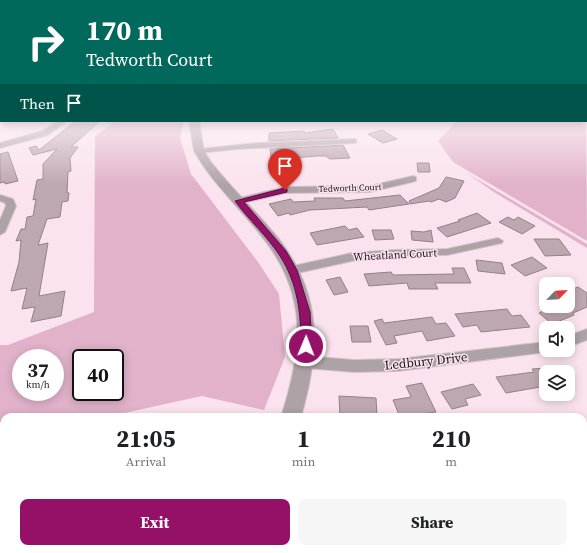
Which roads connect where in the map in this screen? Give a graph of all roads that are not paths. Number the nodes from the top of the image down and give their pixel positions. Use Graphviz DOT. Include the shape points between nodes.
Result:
graph roads {
  1 [pos="45,133"];
  2 [pos="196,133"];
  3 [pos="353,141"];
  4 [pos="0,146"];
  5 [pos="199,151"];
  6 [pos="413,179"];
  7 [pos="0,198"];
  8 [pos="239,201"];
  9 [pos="0,232"];
  10 [pos="498,241"];
  11 [pos="293,270"];
  12 [pos="587,334"];
  13 [pos="575,339"];
  14 [pos="539,348"];
  15 [pos="306,362"];
  16 [pos="293,413"];
  1 -- 4 [label="street"];
  2 -- 5 [label="street"];
  3 -- 5 [label="street" via="249,144"];
  5 -- 8 [label="street" via="214,174"];
  6 -- 8 [label="street, Tedworth Court" via="370,189 285,190"];
  7 -- 9 [label="street" via="10,201 11,206"];
  8 -- 11 [label="street" via="283,253"];
  10 -- 11 [label="street, Wheatland Court" via="447,252 352,257"];
  11 -- 15 [label="street" via="306,312"];
  12 -- 13 [label="street"];
  14 -- 15 [label="street, Ledbury Drive" via="398,364 354,366"];
  15 -- 16 [label="street"];
}
